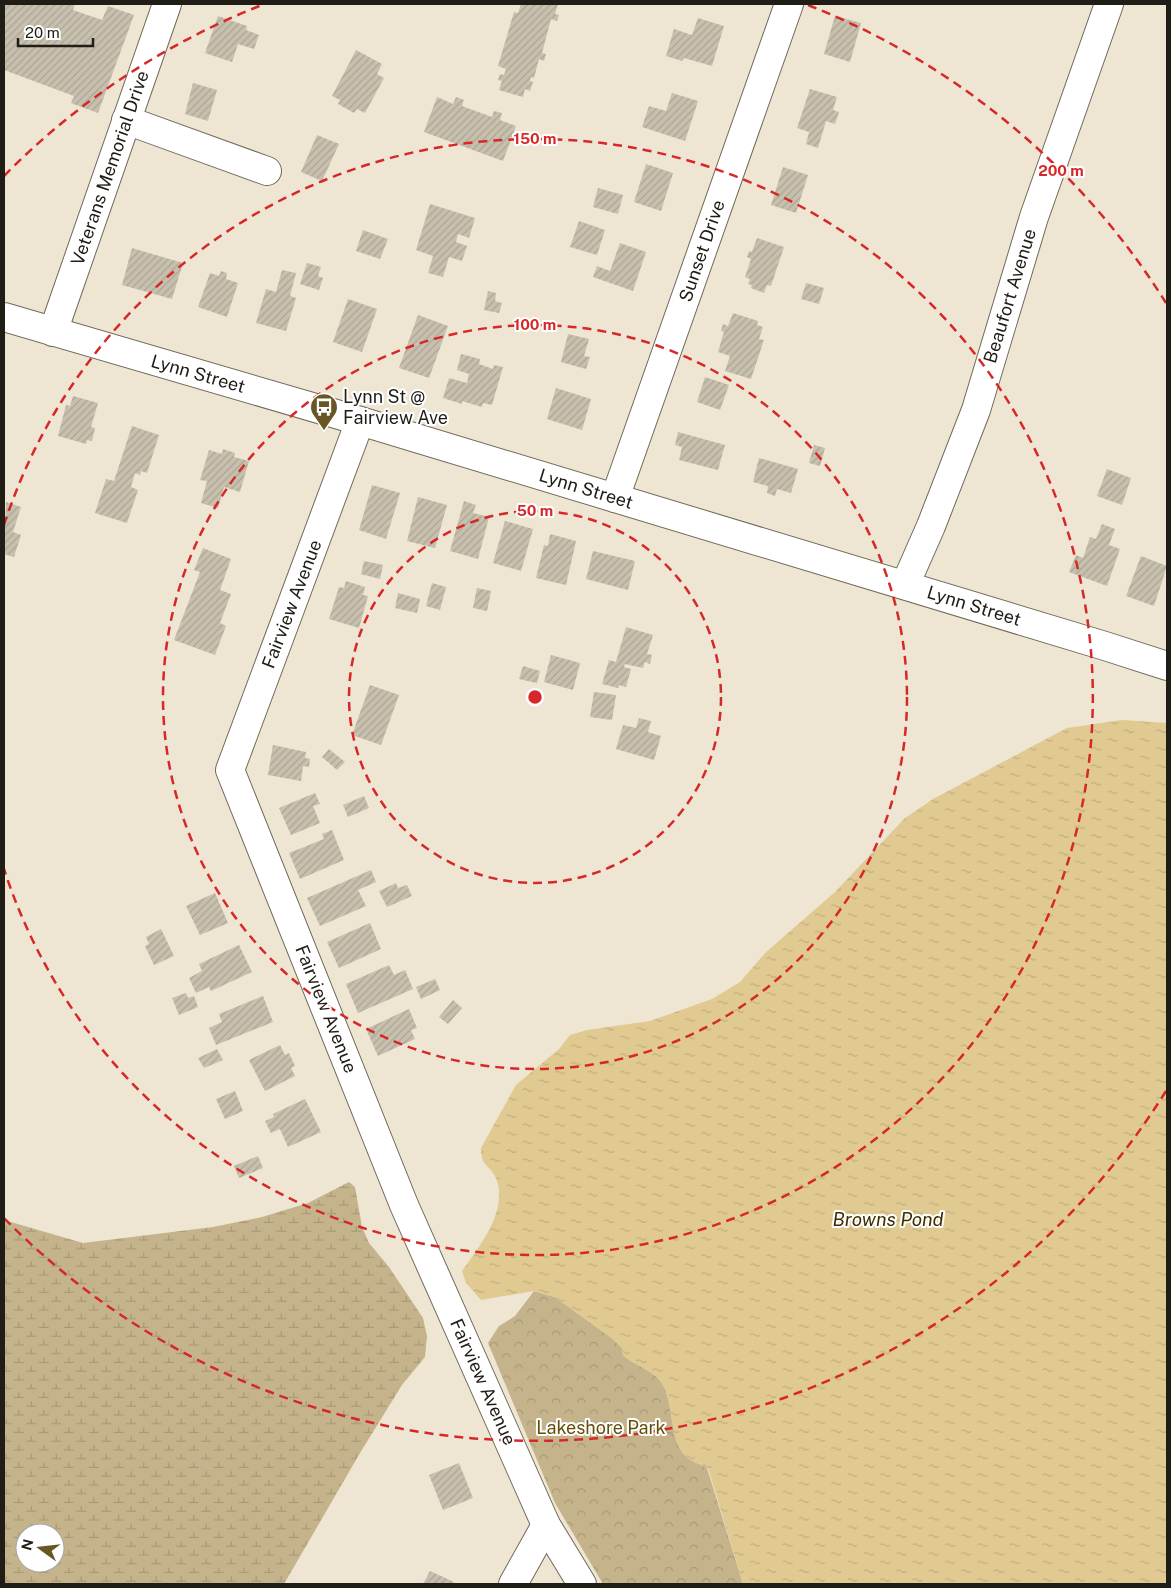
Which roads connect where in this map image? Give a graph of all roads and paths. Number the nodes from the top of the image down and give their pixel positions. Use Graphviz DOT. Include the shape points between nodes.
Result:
graph roads {
  1 [pos="167,4"];
  2 [pos="789,4"];
  3 [pos="1109,4"];
  4 [pos="126,120"];
  5 [pos="267,171"];
  6 [pos="4,317"];
  7 [pos="53,332"];
  8 [pos="360,421"];
  9 [pos="615,498"];
  10 [pos="905,585"];
  11 [pos="1167,666"];
  12 [pos="546,1525"];
  13 [pos="513,1584"];
  14 [pos="582,1584"];
  1 -- 4 [label="street, Veterans Memorial Drive"];
  2 -- 9 [label="street, Sunset Drive"];
  3 -- 10 [label="street, Beaufort Avenue" via="1034,217 976,410"];
  4 -- 5 [label="street"];
  4 -- 7 [label="street, Veterans Memorial Drive"];
  6 -- 7 [label="street, Lynn Street"];
  7 -- 8 [label="street, Lynn Street"];
  8 -- 9 [label="street, Lynn Street"];
  8 -- 12 [label="street, Fairview Avenue" via="230,770 404,1205"];
  9 -- 10 [label="street, Lynn Street"];
  10 -- 11 [label="street, Lynn Street"];
  12 -- 13 [label="street"];
  12 -- 14 [label="street, Fairview Avenue"];
}
